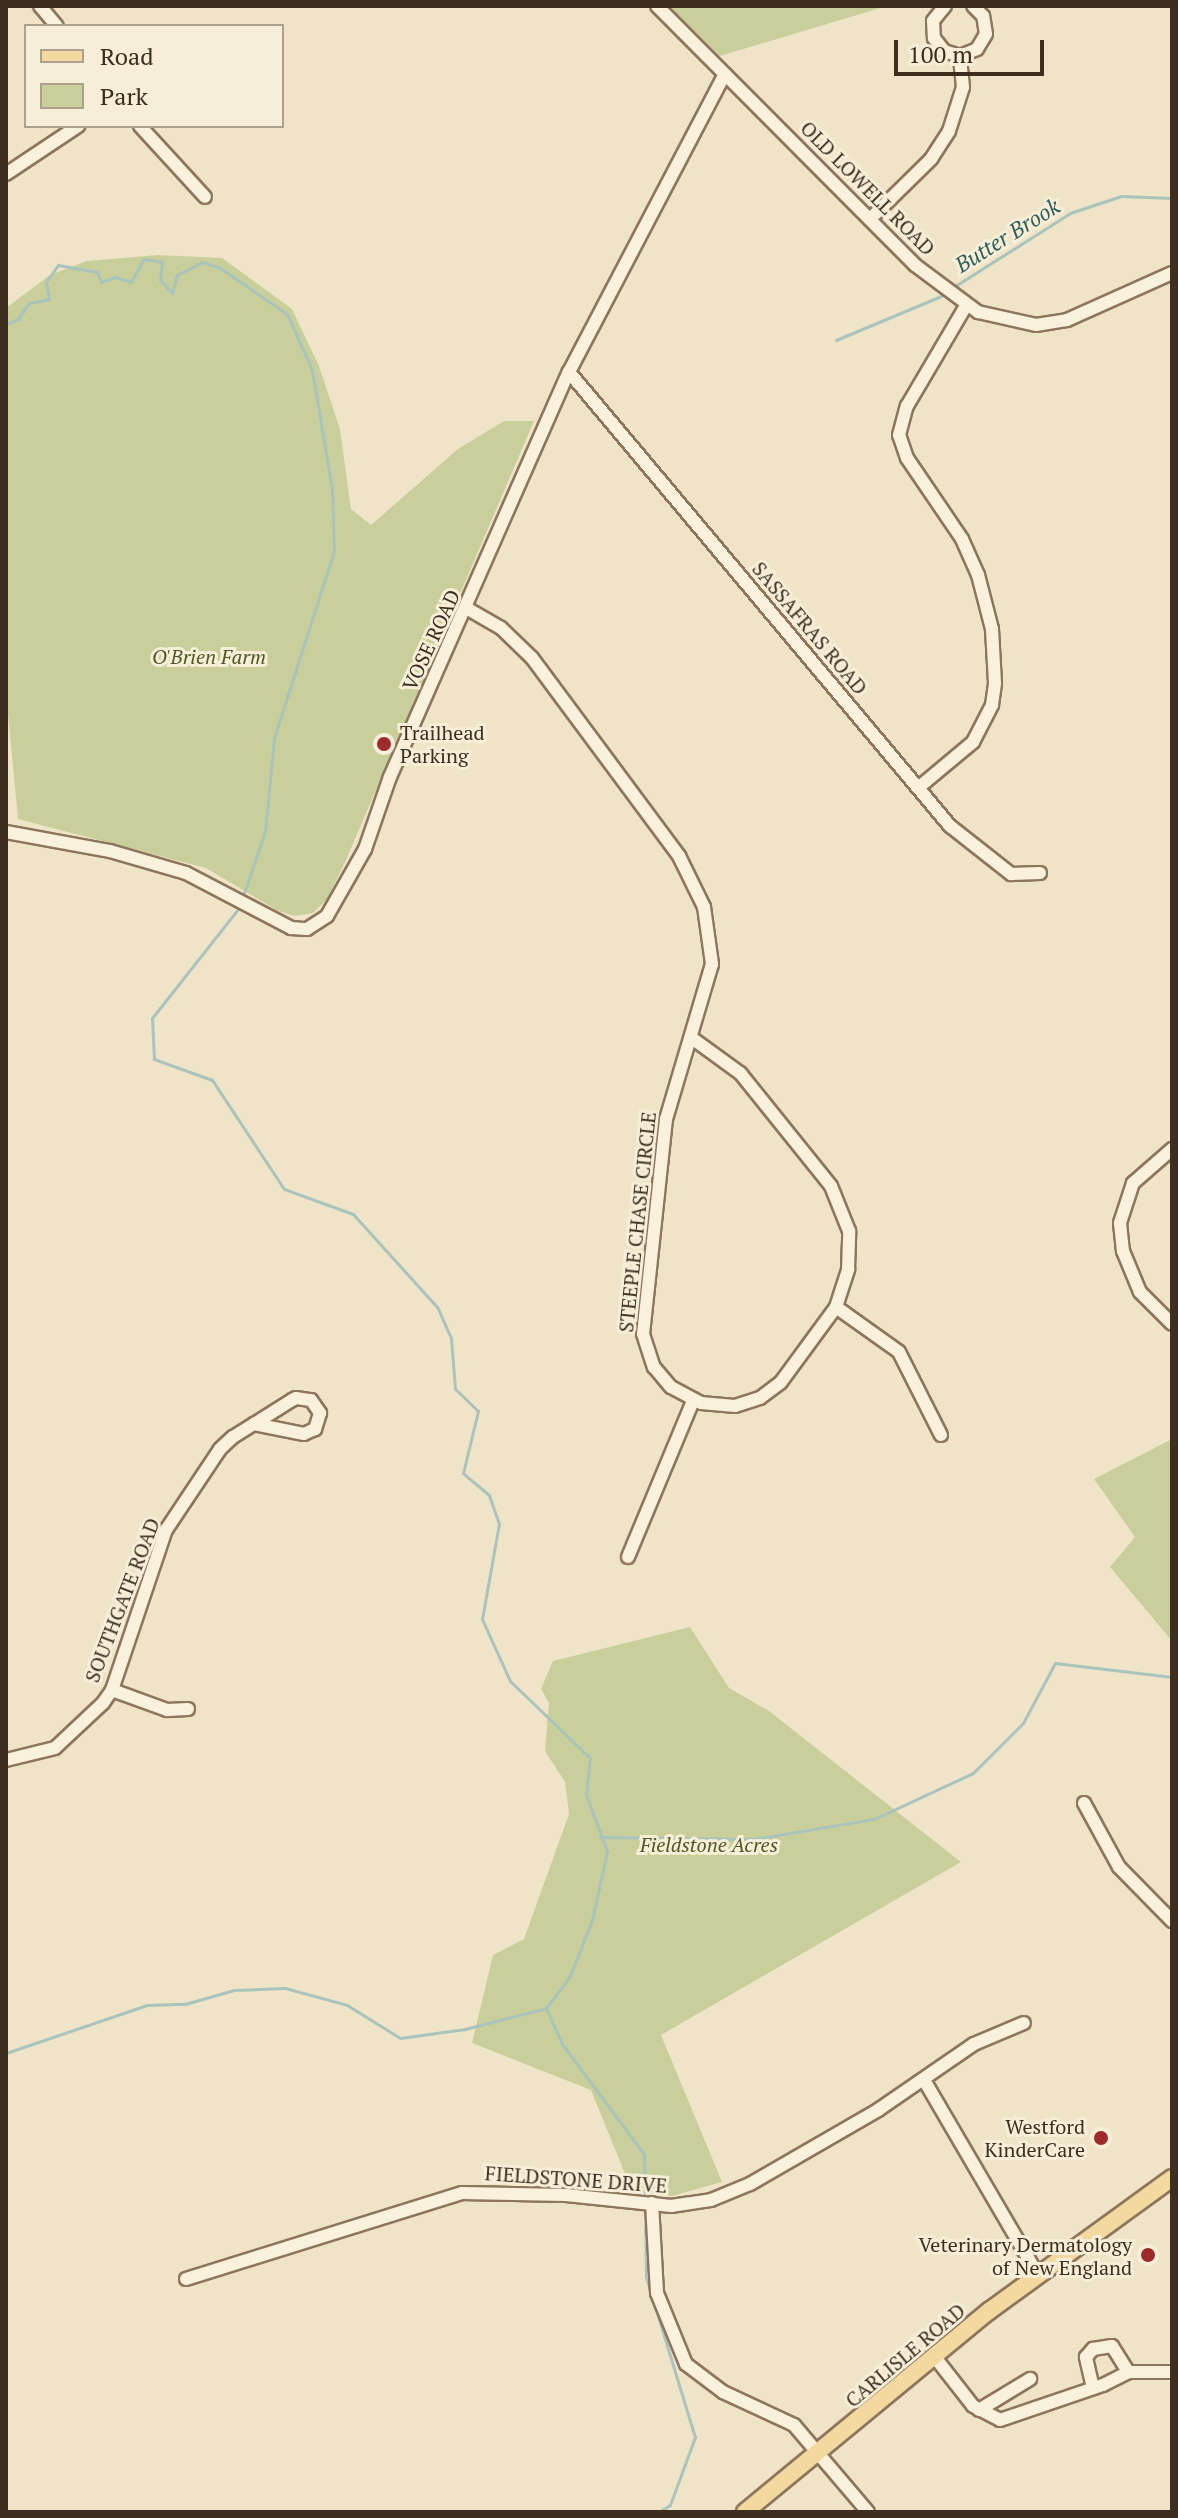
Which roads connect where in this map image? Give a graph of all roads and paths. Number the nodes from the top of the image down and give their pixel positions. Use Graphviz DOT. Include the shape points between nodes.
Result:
graph roads {
  1 [pos="40,6"];
  2 [pos="657,6"];
  3 [pos="945,6"];
  4 [pos="973,6"];
  5 [pos="55,24"];
  6 [pos="960,56"];
  7 [pos="725,74"];
  8 [pos="75,128"];
  9 [pos="142,128"];
  10 [pos="6,174"];
  11 [pos="205,197"];
  12 [pos="870,219"];
  13 [pos="1172,273"];
  14 [pos="966,306"];
  15 [pos="569,372"];
  16 [pos="468,609"];
  17 [pos="918,788"];
  18 [pos="6,832"];
  19 [pos="1040,873"];
  20 [pos="693,1039"];
  21 [pos="1172,1149"];
  22 [pos="836,1307"];
  23 [pos="1172,1324"];
  24 [pos="693,1401"];
  25 [pos="254,1424"];
  26 [pos="941,1435"];
  27 [pos="628,1557"];
  28 [pos="112,1690"];
  29 [pos="188,1709"];
  30 [pos="6,1760"];
  31 [pos="1084,1803"];
  32 [pos="1172,1921"];
  33 [pos="1024,2023"];
  34 [pos="924,2080"];
  35 [pos="1172,2178"];
  36 [pos="652,2203"];
  37 [pos="1038,2275"];
  38 [pos="186,2279"];
  39 [pos="934,2356"];
  40 [pos="1128,2372"];
  41 [pos="1172,2372"];
  42 [pos="1030,2379"];
  43 [pos="1093,2388"];
  44 [pos="979,2410"];
  45 [pos="820,2452"];
  46 [pos="745,2512"];
  47 [pos="868,2512"];
  1 -- 5 [label="street"];
  2 -- 7 [label="street, OLD LOWELL ROAD"];
  3 -- 6 [label="street" via="933,21 934,38 944,51"];
  4 -- 6 [label="street" via="983,16 986,34 977,49"];
  6 -- 12 [label="street" via="963,87 949,131 931,159"];
  7 -- 12 [label="street, OLD LOWELL ROAD"];
  7 -- 15 [label="street, VOSE ROAD"];
  8 -- 10 [label="street"];
  9 -- 11 [label="street"];
  12 -- 14 [label="street, OLD LOWELL ROAD"];
  13 -- 14 [label="street, OLD LOWELL ROAD" via="1067,320 1004,322"];
  14 -- 17 [label="street" via="907,406 899,435 907,458 962,539 978,575 992,629 995,683 992,705 973,742"];
  15 -- 16 [label="street, VOSE ROAD"];
  15 -- 17 [label="street, SASSAFRAS ROAD"];
  16 -- 18 [label="street, VOSE ROAD" via="390,777 357,867 336,905 307,929 279,924 204,879 174,869"];
  16 -- 20 [label="street, STEEPLE CHASE CIRCLE" via="501,628 532,658 689,872 704,907 712,964"];
  17 -- 19 [label="street, SASSAFRAS ROAD" via="981,856 1011,874"];
  20 -- 22 [label="street" via="740,1073 839,1200 850,1246"];
  20 -- 24 [label="street, STEEPLE CHASE CIRCLE" via="666,1119 643,1325 654,1367"];
  21 -- 23 [label="street" via="1133,1183 1120,1223 1123,1251 1140,1292"];
  22 -- 24 [label="street" via="767,1393 735,1406"];
  22 -- 26 [label="street" via="899,1352"];
  24 -- 27 [label="street"];
  25 -- 25 [label="street, SOUTHGATE ROAD" via="304,1434 315,1429 320,1413 314,1403 300,1398"];
  25 -- 28 [label="street, SOUTHGATE ROAD" via="220,1449 166,1530"];
  28 -- 29 [label="street" via="167,1710"];
  28 -- 30 [label="street, SOUTHGATE ROAD" via="97,1711 55,1748"];
  31 -- 32 [label="street" via="1112,1857"];
  33 -- 34 [label="street, FIELDSTONE DRIVE" via="974,2044"];
  34 -- 36 [label="street, FIELDSTONE DRIVE" via="750,2184 691,2204"];
  34 -- 37 [label="street"];
  35 -- 37 [label="main road, CARLISLE ROAD"];
  36 -- 38 [label="street, FIELDSTONE DRIVE" via="462,2193"];
  36 -- 45 [label="street" via="657,2293 686,2364 709,2384 794,2425"];
  37 -- 39 [label="main road, CARLISLE ROAD"];
  39 -- 44 [label="street"];
  39 -- 45 [label="main road, CARLISLE ROAD"];
  40 -- 41 [label="street"];
  40 -- 43 [label="street"];
  40 -- 43 [label="street" via="1112,2346 1093,2349 1086,2357"];
  42 -- 44 [label="street"];
  43 -- 44 [label="street" via="1008,2419"];
  45 -- 46 [label="main road, CARLISLE ROAD"];
  45 -- 47 [label="street"];
}
